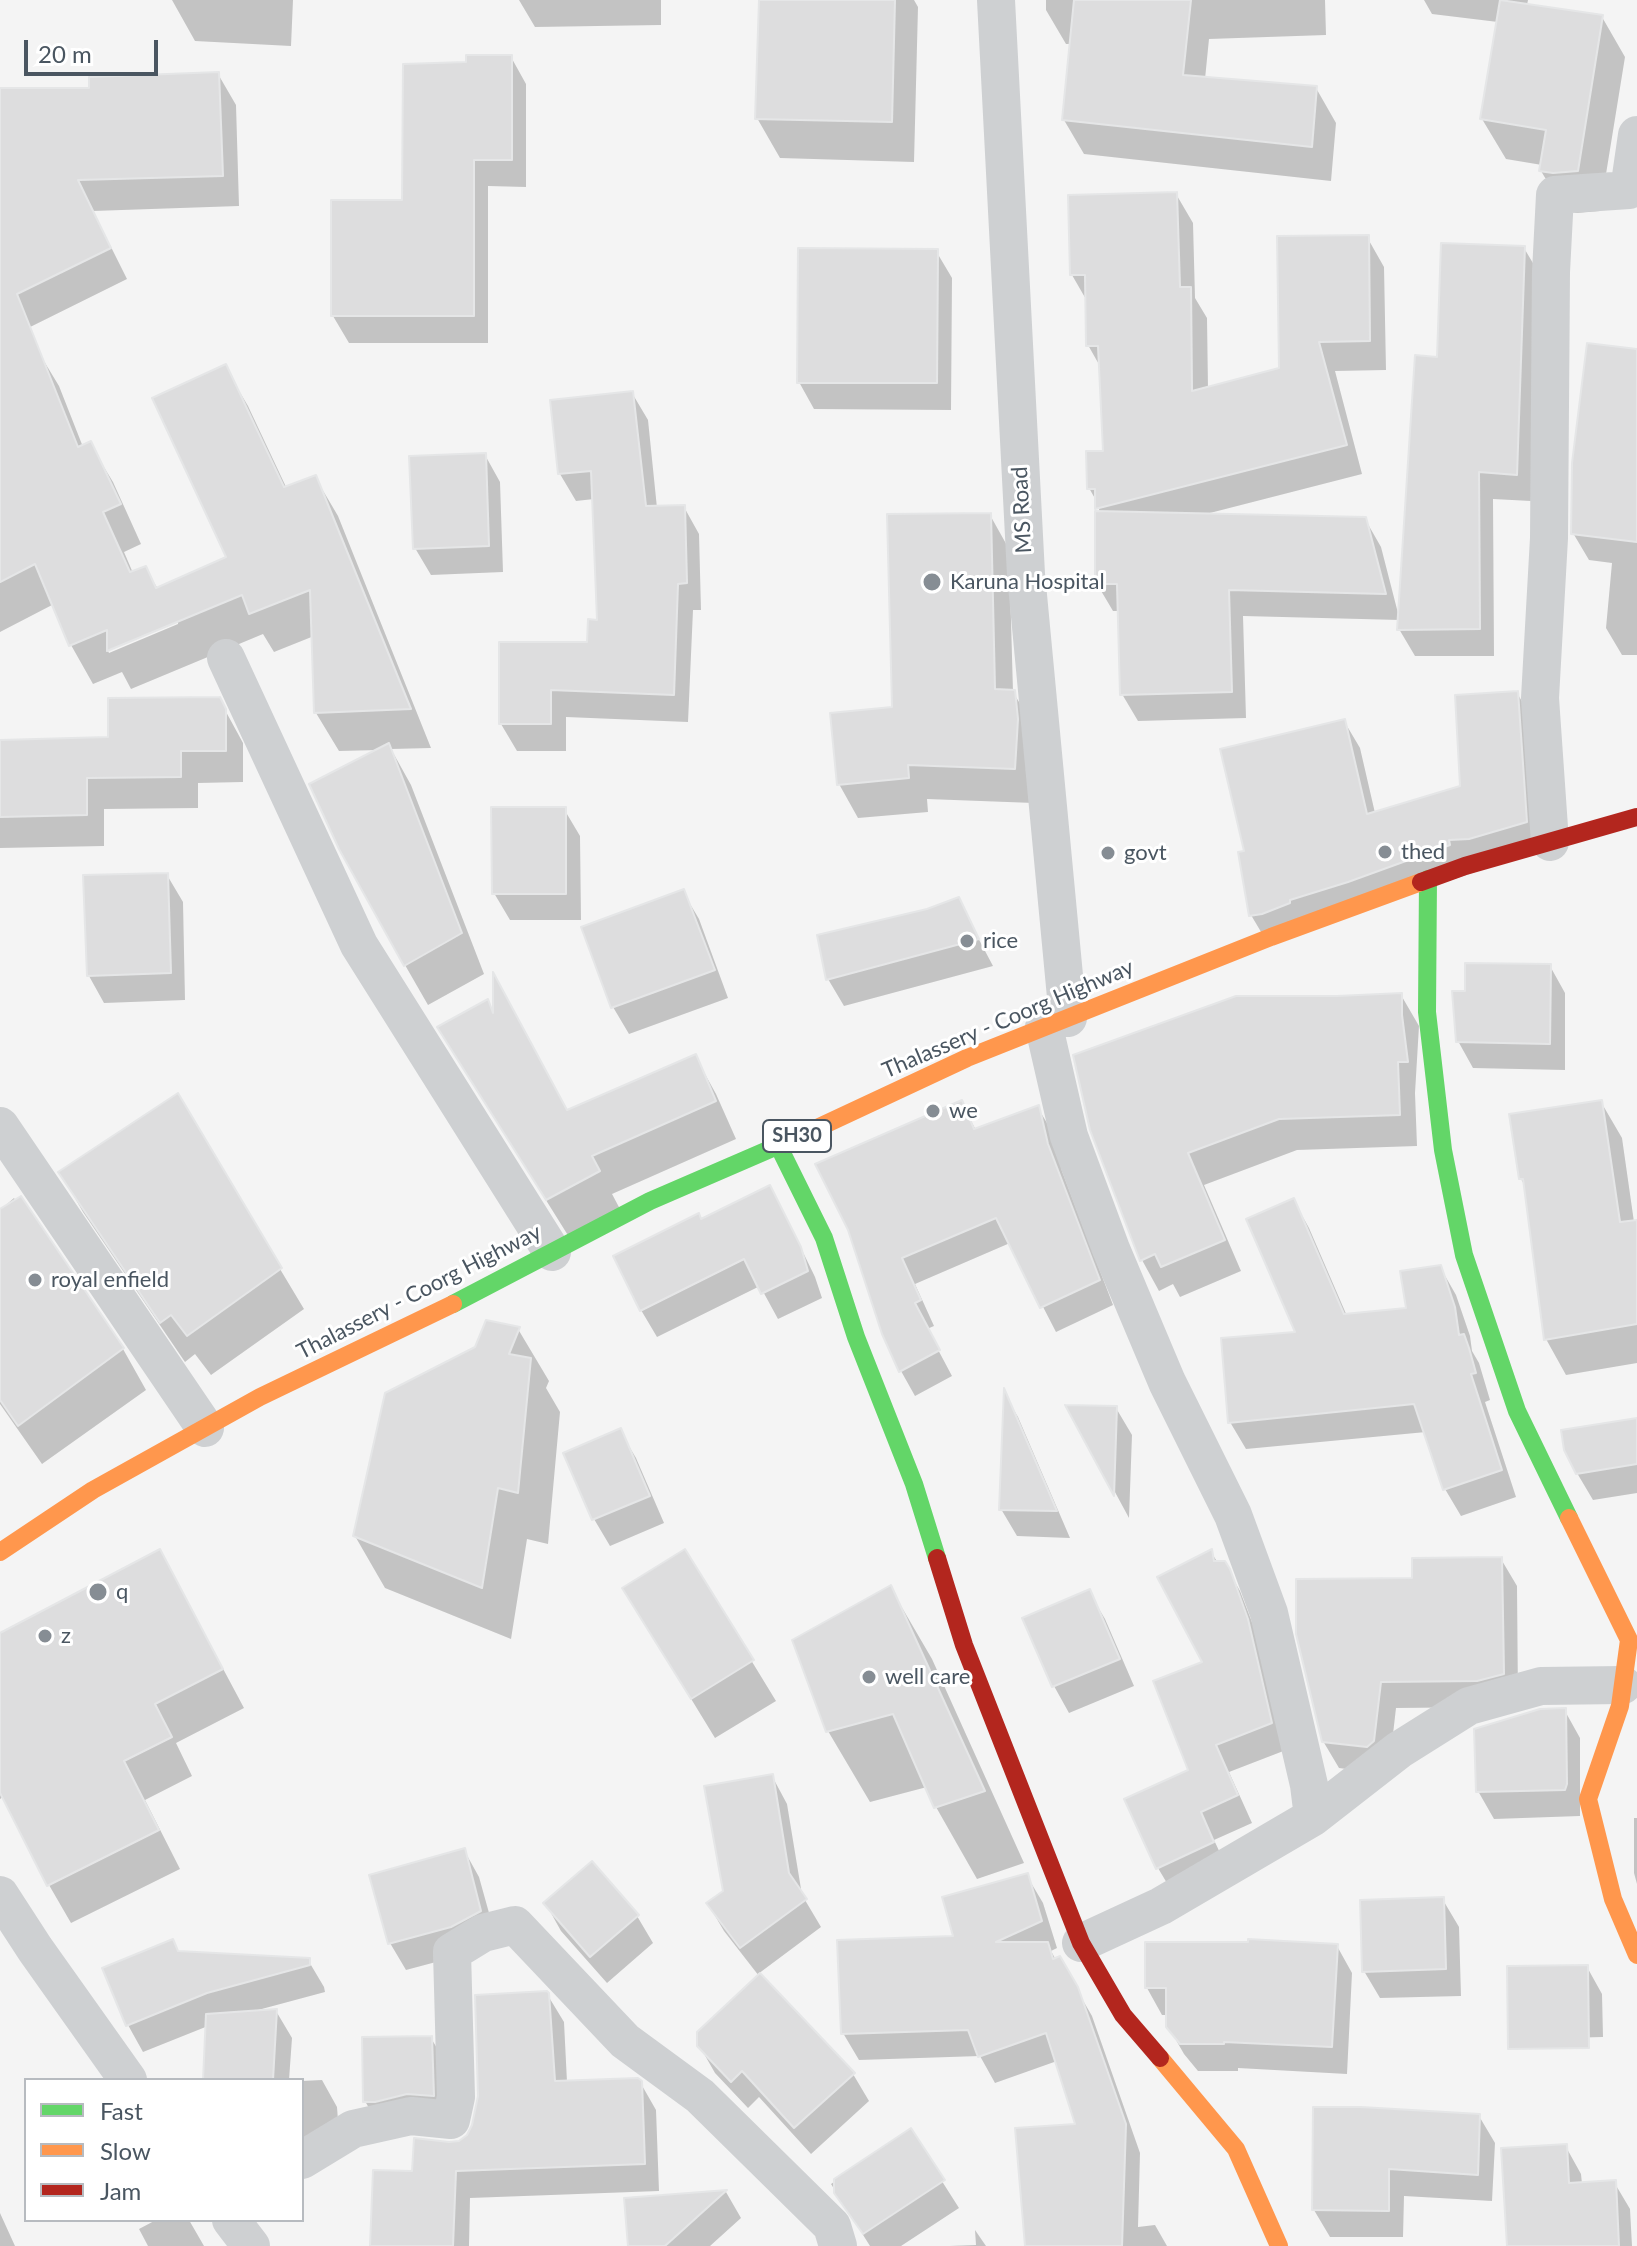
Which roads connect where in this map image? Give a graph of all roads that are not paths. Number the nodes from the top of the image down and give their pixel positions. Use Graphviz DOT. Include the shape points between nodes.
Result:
graph roads {
  1 [pos="996,0"];
  2 [pos="1637,135"];
  3 [pos="226,658"];
  4 [pos="1637,817"];
  5 [pos="1550,842"];
  6 [pos="1428,879"];
  7 [pos="1056,1022"];
  8 [pos="0,1126"];
  9 [pos="778,1145"];
  10 [pos="552,1252"];
  11 [pos="205,1428"];
  12 [pos="0,1552"];
  13 [pos="1623,1685"];
  14 [pos="1313,1817"];
  15 [pos="0,1895"];
  16 [pos="1081,1943"];
  17 [pos="1637,1955"];
  18 [pos="127,2078"];
  19 [pos="304,2159"];
  20 [pos="233,2222"];
  21 [pos="251,2246"];
  22 [pos="838,2246"];
  23 [pos="1279,2246"];
  1 -- 7 [label="street, MS Road"];
  2 -- 5 [label="street" via="1629,190 1555,195 1549,538 1540,698"];
  3 -- 10 [label="street" via="359,945"];
  4 -- 5 [label="street, Thalassery - Coorg Highway / SH30"];
  5 -- 6 [label="street, Thalassery - Coorg Highway / SH30"];
  6 -- 7 [label="street, Thalassery - Coorg Highway / SH30"];
  6 -- 13 [label="street" via="1427,1012 1443,1150 1464,1255 1517,1411 1629,1640"];
  7 -- 9 [label="street, Thalassery - Coorg Highway / SH30"];
  7 -- 14 [label="street, MS Road" via="1069,1136 1111,1249 1167,1382 1233,1515 1269,1613"];
  8 -- 11 [label="street"];
  9 -- 10 [label="street, Thalassery - Coorg Highway / SH30" via="650,1201"];
  9 -- 16 [label="street" via="824,1238 914,1484 964,1645"];
  10 -- 11 [label="street, Thalassery - Coorg Highway / SH30"];
  11 -- 12 [label="street, Thalassery - Coorg Highway / SH30" via="93,1490"];
  13 -- 14 [label="street" via="1541,1686 1469,1706 1399,1750"];
  13 -- 17 [label="street" via="1588,1799 1613,1899"];
  14 -- 16 [label="street" via="1161,1906"];
  15 -- 18 [label="street"];
  16 -- 23 [label="street" via="1123,2015 1236,2149"];
  19 -- 22 [label="street" via="353,2129 411,2116 451,2120 456,2097 452,1952 483,1933 515,1925 625,2041 700,2096 832,2226"];
  20 -- 21 [label="street"];
}
